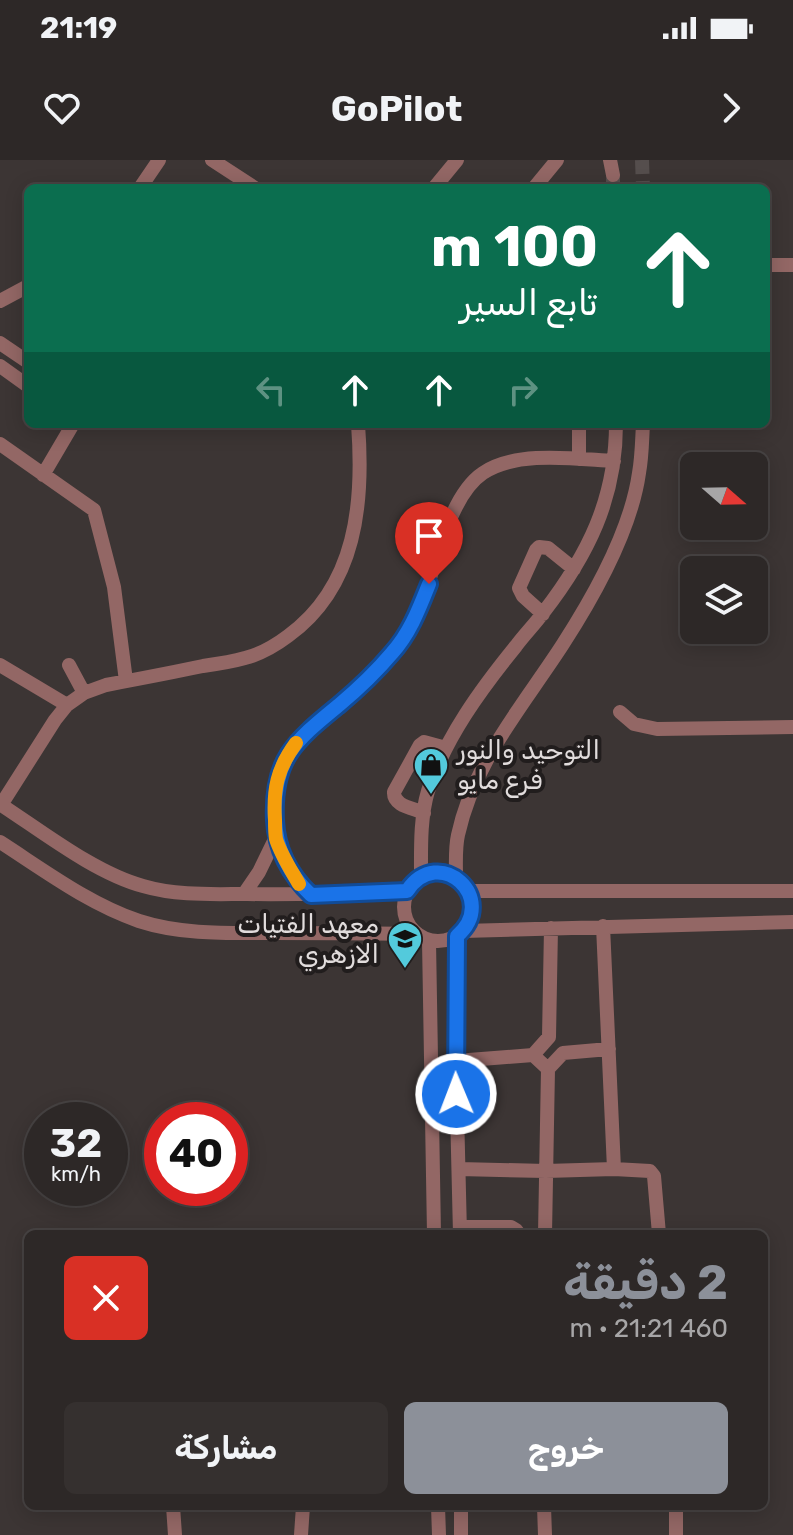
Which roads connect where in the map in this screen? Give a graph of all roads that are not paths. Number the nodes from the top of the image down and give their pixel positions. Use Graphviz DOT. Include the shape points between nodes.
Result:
graph roads {
  1 [pos="159,160"];
  2 [pos="212,160"];
  3 [pos="457,160"];
  4 [pos="557,160"];
  5 [pos="610,160"];
  6 [pos="613,175"];
  7 [pos="143,184"];
  8 [pos="249,184"];
  9 [pos="437,184"];
  10 [pos="537,184"];
  11 [pos="770,265"];
  12 [pos="793,265"];
  13 [pos="24,288"];
  14 [pos="0,301"];
  15 [pos="1,344"];
  16 [pos="24,359"];
  17 [pos="0,366"];
  18 [pos="24,383"];
  19 [pos="71,428"];
  20 [pos="358,428"];
  21 [pos="579,428"];
  22 [pos="616,428"];
  23 [pos="643,428"];
  24 [pos="0,444"];
  25 [pos="579,459"];
  26 [pos="614,461"];
  27 [pos="43,475"];
  28 [pos="574,569"];
  29 [pos="543,614"];
  30 [pos="0,665"];
  31 [pos="69,665"];
  32 [pos="126,681"];
  33 [pos="84,693"];
  34 [pos="67,705"];
  35 [pos="620,712"];
  36 [pos="793,727"];
  37 [pos="446,748"];
  38 [pos="1,805"];
  39 [pos="424,813"];
  40 [pos="276,837"];
  41 [pos="0,842"];
  42 [pos="421,876"];
  43 [pos="456,877"];
  44 [pos="407,891"];
  45 [pos="468,891"];
  46 [pos="793,891"];
  47 [pos="244,894"];
  48 [pos="311,895"];
  49 [pos="793,922"];
  50 [pos="603,926"];
  51 [pos="551,928"];
  52 [pos="460,933"];
  53 [pos="415,934"];
  54 [pos="429,941"];
  55 [pos="549,1037"];
  56 [pos="609,1049"];
  57 [pos="563,1053"];
  58 [pos="533,1055"];
  59 [pos="456,1061"];
  60 [pos="548,1069"];
  61 [pos="459,1169"];
  62 [pos="614,1169"];
  63 [pos="546,1171"];
  64 [pos="434,1230"];
  65 [pos="460,1230"];
  66 [pos="473,1230"];
  67 [pos="516,1230"];
  68 [pos="545,1230"];
  69 [pos="659,1230"];
  70 [pos="173,1510"];
  71 [pos="303,1510"];
  72 [pos="438,1510"];
  73 [pos="461,1510"];
  74 [pos="544,1510"];
  75 [pos="676,1510"];
  76 [pos="175,1535"];
  77 [pos="301,1535"];
  78 [pos="439,1535"];
  79 [pos="461,1535"];
  80 [pos="545,1535"];
  81 [pos="676,1535"];
  1 -- 7 [label="street"];
  2 -- 8 [label="street"];
  3 -- 9 [label="street"];
  4 -- 10 [label="street"];
  5 -- 6 [label="street"];
  11 -- 12 [label="street"];
  13 -- 14 [label="street"];
  15 -- 16 [label="street"];
  17 -- 18 [label="street"];
  19 -- 27 [label="street"];
  20 -- 32 [label="street" via="360,478 351,543 324,603 276,645 247,658"];
  21 -- 25 [label="street"];
  22 -- 26 [label="street"];
  23 -- 43 [label="street" via="639,474 613,552 564,643 481,769 457,838"];
  24 -- 27 [label="street"];
  25 -- 26 [label="street"];
  25 -- 40 [label="street" via="501,465 482,473 471,486 448,525 411,626 394,651 288,753 274,794"];
  26 -- 28 [label="street" via="598,520"];
  27 -- 32 [label="street" via="94,510 114,587"];
  28 -- 29 [label="street"];
  28 -- 29 [label="street" via="548,548 536,550 519,588"];
  29 -- 37 [label="street" via="491,678"];
  30 -- 34 [label="street"];
  31 -- 33 [label="street"];
  32 -- 33 [label="street"];
  33 -- 34 [label="street"];
  34 -- 38 [label="street"];
  35 -- 36 [label="street" via="634,724 657,729"];
  37 -- 39 [label="street"];
  37 -- 39 [label="street" via="420,745 394,792 397,802"];
  38 -- 47 [label="street" via="106,872 142,886"];
  39 -- 42 [label="street"];
  40 -- 47 [label="street"];
  40 -- 48 [label="street" via="285,860"];
  41 -- 53 [label="street" via="89,899 159,927"];
  42 -- 43 [label="street" via="435,872"];
  42 -- 44 [label="street"];
  43 -- 45 [label="street"];
  44 -- 48 [label="street"];
  44 -- 53 [label="street" via="403,910"];
  45 -- 46 [label="street"];
  45 -- 52 [label="street" via="472,909"];
  47 -- 48 [label="street"];
  49 -- 50 [label="street"];
  50 -- 51 [label="street"];
  50 -- 56 [label="street"];
  51 -- 52 [label="street"];
  51 -- 55 [label="street"];
  52 -- 54 [label="street"];
  52 -- 59 [label="street"];
  53 -- 54 [label="street"];
  54 -- 64 [label="street"];
  55 -- 57 [label="street"];
  55 -- 58 [label="street"];
  56 -- 57 [label="street"];
  56 -- 62 [label="street"];
  57 -- 60 [label="street"];
  58 -- 59 [label="street"];
  58 -- 60 [label="street"];
  59 -- 61 [label="street"];
  60 -- 63 [label="street"];
  61 -- 63 [label="street"];
  61 -- 65 [label="street"];
  62 -- 63 [label="street"];
  62 -- 69 [label="street" via="652,1173"];
  63 -- 68 [label="street"];
  66 -- 67 [label="street"];
  70 -- 76 [label="street"];
  71 -- 77 [label="street"];
  72 -- 78 [label="street"];
  73 -- 79 [label="street"];
  74 -- 80 [label="street"];
  75 -- 81 [label="street"];
}
